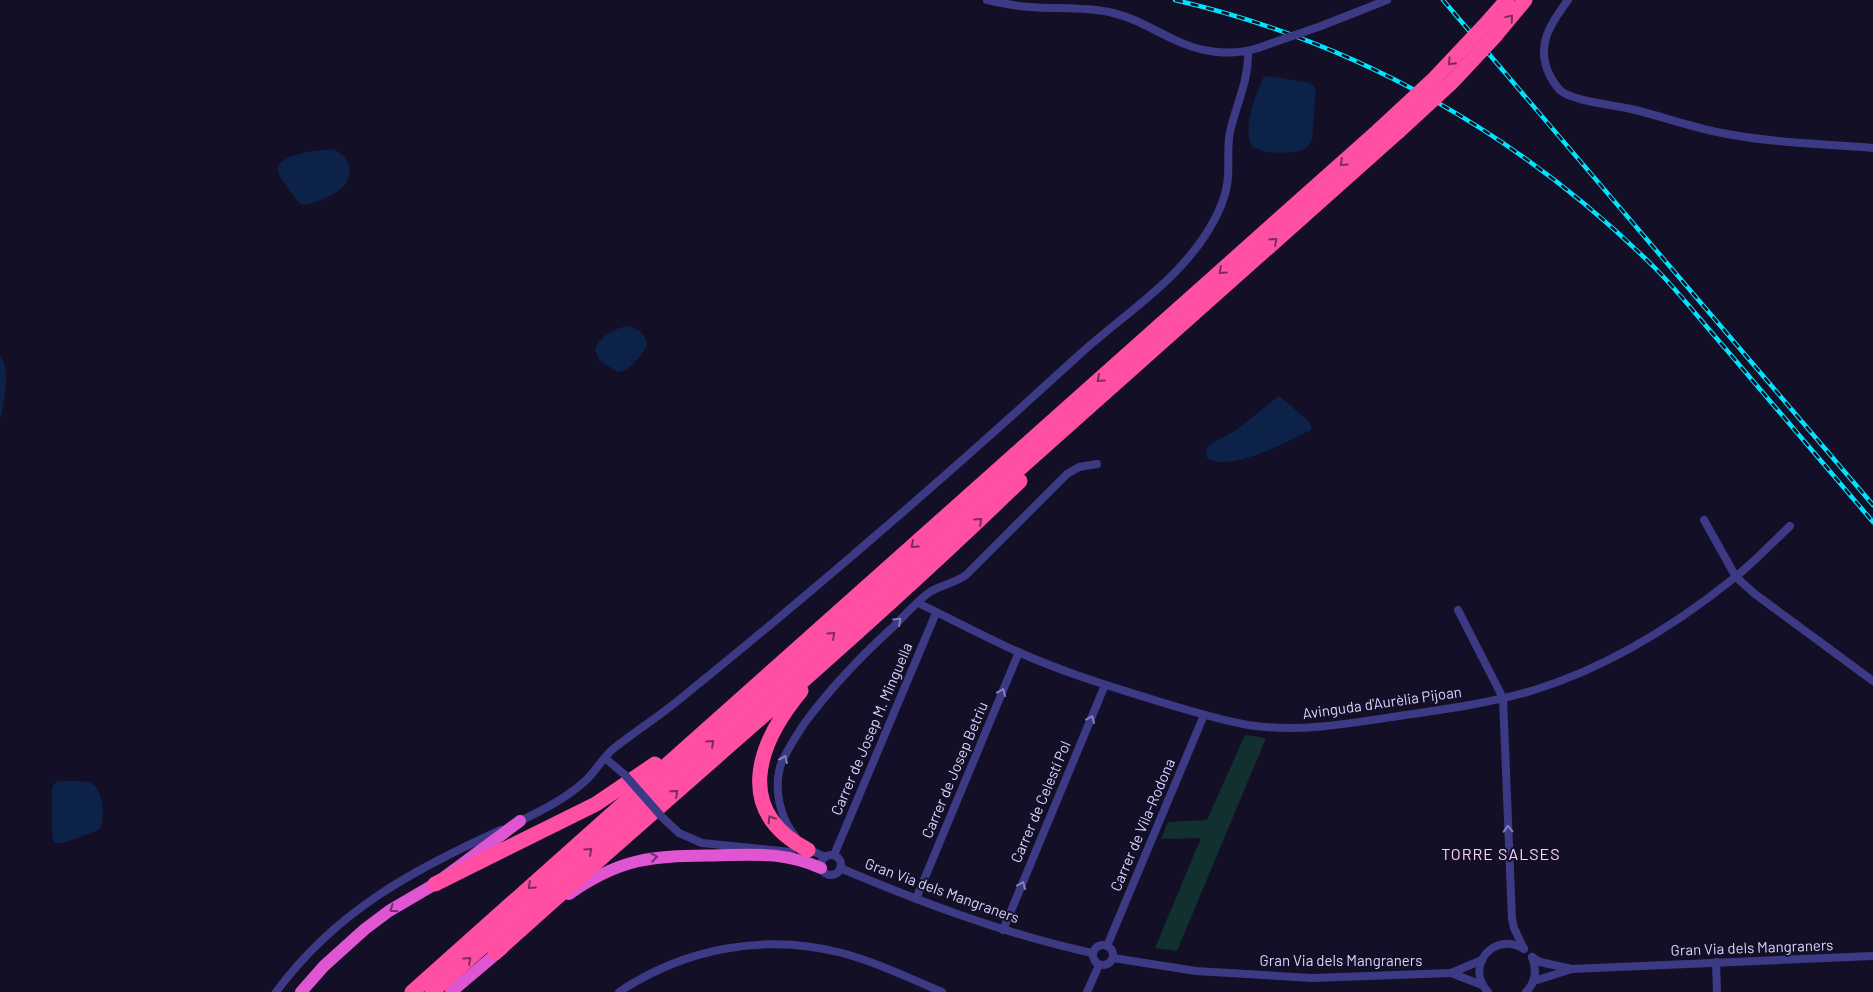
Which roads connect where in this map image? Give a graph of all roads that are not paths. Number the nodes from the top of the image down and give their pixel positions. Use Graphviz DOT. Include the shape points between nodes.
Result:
graph roads {
  1 [pos="987,0"];
  2 [pos="1387,0"];
  3 [pos="1507,0"];
  4 [pos="1525,0"];
  5 [pos="1568,0"];
  6 [pos="1489,31"];
  7 [pos="1248,52"];
  8 [pos="1873,148"];
  9 [pos="1238,274"];
  10 [pos="1097,464"];
  11 [pos="1704,520"];
  12 [pos="1790,526"];
  13 [pos="961,537"];
  14 [pos="1736,577"];
  15 [pos="918,603"];
  16 [pos="1458,610"];
  17 [pos="936,613"];
  18 [pos="1018,652"];
  19 [pos="764,679"];
  20 [pos="1873,681"];
  21 [pos="1105,685"];
  22 [pos="1503,698"];
  23 [pos="1204,715"];
  24 [pos="605,758"];
  25 [pos="520,821"];
  26 [pos="808,850"];
  27 [pos="834,855"];
  28 [pos="822,862"];
  29 [pos="840,868"];
  30 [pos="435,884"];
  31 [pos="916,899"];
  32 [pos="1003,930"];
  33 [pos="1107,946"];
  34 [pos="1524,949"];
  35 [pos="1092,953"];
  36 [pos="495,954"];
  37 [pos="1873,956"];
  38 [pos="1532,957"];
  39 [pos="1113,958"];
  40 [pos="1482,960"];
  41 [pos="1716,962"];
  42 [pos="1099,965"];
  43 [pos="1572,968"];
  44 [pos="1451,974"];
  45 [pos="1534,981"];
  46 [pos="1482,985"];
  47 [pos="276,992"];
  48 [pos="302,992"];
  49 [pos="412,992"];
  50 [pos="432,992"];
  51 [pos="452,992"];
  52 [pos="619,992"];
  53 [pos="942,992"];
  54 [pos="1087,992"];
  55 [pos="1488,992"];
  56 [pos="1526,992"];
  57 [pos="1716,992"];
  1 -- 7 [label="street" via="1030,7 1110,12 1196,48"];
  2 -- 7 [label="street, bridge"];
  3 -- 6 [label="highway"];
  6 -- 4 [label="highway, one-way"];
  5 -- 8 [label="street" via="1548,31 1543,54 1546,67 1562,92 1721,133 1769,141"];
  9 -- 6 [label="highway, one-way, bridge" via="1451,82"];
  6 -- 19 [label="highway, one-way, bridge"];
  7 -- 24 [label="street" via="1246,80 1229,136 1224,195 1206,234 1184,264 875,535 675,704"];
  13 -- 9 [label="highway, one-way" via="1230,288"];
  50 -- 9 [label="highway, one-way"];
  10 -- 15 [label="street" via="1079,467 1067,474 968,574 929,593"];
  11 -- 14 [label="street"];
  12 -- 14 [label="street, Avinguda d'Aurèlia Pijoan"];
  26 -- 13 [label="highway, one-way" via="777,828 762,801 759,770 773,731 795,698 821,670 929,572"];
  36 -- 13 [label="highway, one-way"];
  14 -- 20 [label="street"];
  14 -- 22 [label="street, Avinguda d'Aurèlia Pijoan" via="1673,624 1628,651 1568,678"];
  15 -- 17 [label="street, Avinguda d'Aurèlia Pijoan"];
  26 -- 15 [label="street, one-way" via="792,833 779,804 778,778 784,758 838,680"];
  16 -- 22 [label="street"];
  17 -- 18 [label="street, Avinguda d'Aurèlia Pijoan"];
  17 -- 27 [label="street, Carrer de Josep M. Minguella"];
  18 -- 21 [label="street, Avinguda d'Aurèlia Pijoan"];
  31 -- 18 [label="street, Carrer de Josep Betriu, one-way"];
  19 -- 30 [label="highway" via="750,684 667,755 616,792"];
  19 -- 49 [label="highway, one-way"];
  21 -- 23 [label="street, Avinguda d'Aurèlia Pijoan"];
  32 -- 21 [label="street, Carrer de Celestí Pol, one-way"];
  22 -- 23 [label="street, Avinguda d'Aurèlia Pijoan" via="1314,728 1265,727"];
  34 -- 22 [label="street, one-way" via="1512,919"];
  23 -- 33 [label="street, Carrer de Vila-Rodona"];
  24 -- 25 [label="street" via="578,787"];
  24 -- 28 [label="street, bridge" via="679,833 702,843 779,850"];
  25 -- 30 [label="highway"];
  25 -- 47 [label="street" via="428,864 375,896 317,944"];
  26 -- 28 [label="street"];
  27 -- 28 [label="street"];
  27 -- 29 [label="street, Gran Via dels Mangraners" via="840,860"];
  28 -- 29 [label="street, Gran Via dels Mangraners" via="825,873 832,875"];
  36 -- 28 [label="highway, one-way" via="580,887 602,873 632,862 676,855 769,854"];
  29 -- 31 [label="street, Gran Via dels Mangraners"];
  30 -- 48 [label="highway, one-way" via="364,929"];
  31 -- 32 [label="street, Gran Via dels Mangraners"];
  32 -- 35 [label="street, Gran Via dels Mangraners"];
  33 -- 35 [label="street" via="1098,946"];
  33 -- 39 [label="street" via="1113,952"];
  34 -- 38 [label="street, Gran Via dels Mangraners"];
  34 -- 40 [label="street, Gran Via dels Mangraners" via="1503,944 1491,949"];
  35 -- 42 [label="street"];
  36 -- 51 [label="highway"];
  37 -- 41 [label="street, Gran Via dels Mangraners"];
  38 -- 43 [label="street, Gran Via dels Mangraners" via="1540,962"];
  38 -- 45 [label="street"];
  39 -- 42 [label="street" via="1109,964"];
  39 -- 44 [label="street, Gran Via dels Mangraners" via="1273,977"];
  40 -- 44 [label="street, Gran Via dels Mangraners"];
  40 -- 46 [label="street" via="1479,972"];
  41 -- 43 [label="street, Gran Via dels Mangraners"];
  41 -- 57 [label="street"];
  42 -- 54 [label="street"];
  43 -- 45 [label="street, Gran Via dels Mangraners"];
  44 -- 46 [label="street, Gran Via dels Mangraners"];
  45 -- 56 [label="street"];
  46 -- 55 [label="street, Gran Via dels Mangraners"];
  52 -- 53 [label="street" via="660,969 696,955 727,947 779,944 812,946 843,953"];
}
